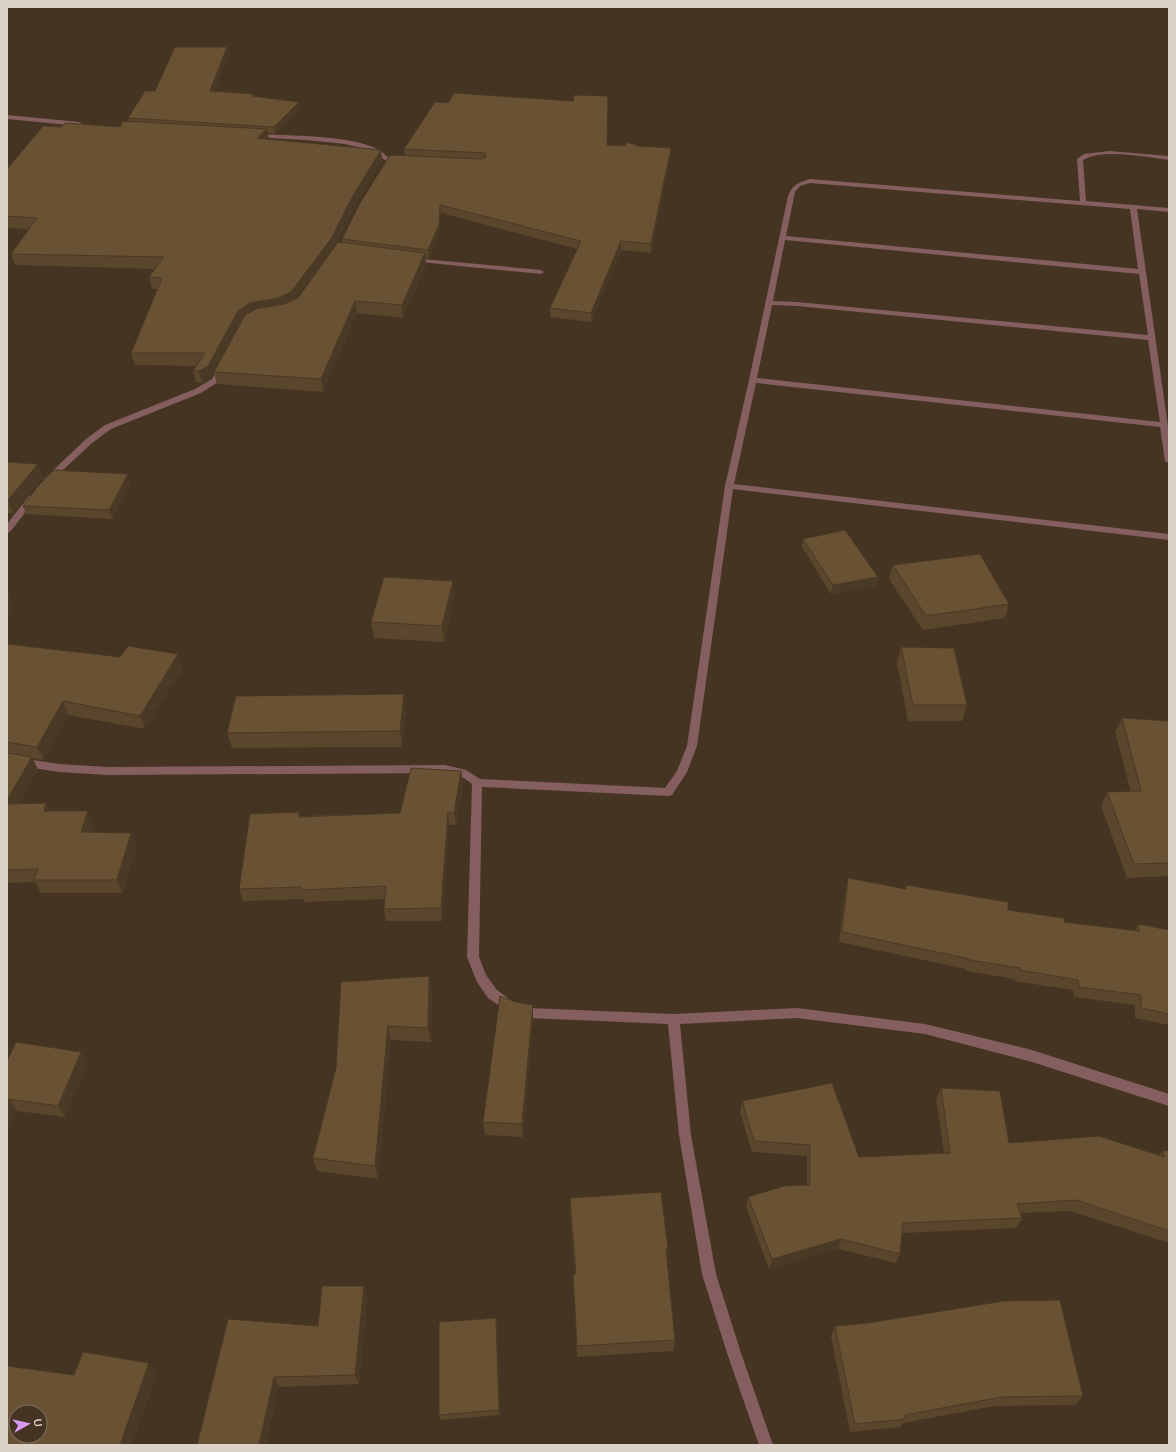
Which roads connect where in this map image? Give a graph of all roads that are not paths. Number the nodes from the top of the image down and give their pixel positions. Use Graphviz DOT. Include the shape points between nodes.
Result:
graph roads {
  1 [pos="7,117"];
  2 [pos="84,124"];
  3 [pos="247,136"];
  4 [pos="1169,158"];
  5 [pos="404,160"];
  6 [pos="1083,203"];
  7 [pos="1133,207"];
  8 [pos="1169,210"];
  9 [pos="782,238"];
  10 [pos="402,259"];
  11 [pos="541,272"];
  12 [pos="1143,272"];
  13 [pos="768,303"];
  14 [pos="1152,338"];
  15 [pos="226,361"];
  16 [pos="753,380"];
  17 [pos="1160,394"];
  18 [pos="1169,395"];
  19 [pos="1164,425"];
  20 [pos="1169,461"];
  21 [pos="729,486"];
  22 [pos="7,530"];
  23 [pos="1169,538"];
  24 [pos="7,760"];
  25 [pos="477,783"];
  26 [pos="674,1019"];
  27 [pos="1169,1100"];
  28 [pos="766,1445"];
  1 -- 2 [label="street"];
  3 -- 5 [label="street" via="348,143 383,153 386,163"];
  4 -- 6 [label="street" via="1099,152 1083,156 1080,159"];
  6 -- 7 [label="street"];
  6 -- 9 [label="street" via="810,181 794,188"];
  7 -- 8 [label="street"];
  7 -- 12 [label="street"];
  9 -- 12 [label="street"];
  9 -- 13 [label="street"];
  10 -- 11 [label="street"];
  12 -- 14 [label="street"];
  13 -- 14 [label="street"];
  13 -- 16 [label="street"];
  14 -- 17 [label="street"];
  15 -- 22 [label="street" via="209,386 108,427 89,441 39,489"];
  16 -- 19 [label="street"];
  16 -- 21 [label="street"];
  17 -- 18 [label="street"];
  17 -- 19 [label="street"];
  19 -- 20 [label="street"];
  21 -- 23 [label="street"];
  21 -- 25 [label="street" via="692,746 682,772 668,792"];
  24 -- 25 [label="street" via="59,768 108,770 445,769 458,770 469,775"];
  25 -- 26 [label="street" via="473,957 478,973 492,995 503,1004 529,1013"];
  26 -- 27 [label="street" via="797,1013 925,1029 1032,1056"];
  26 -- 28 [label="street" via="685,1135 709,1274"];
}
